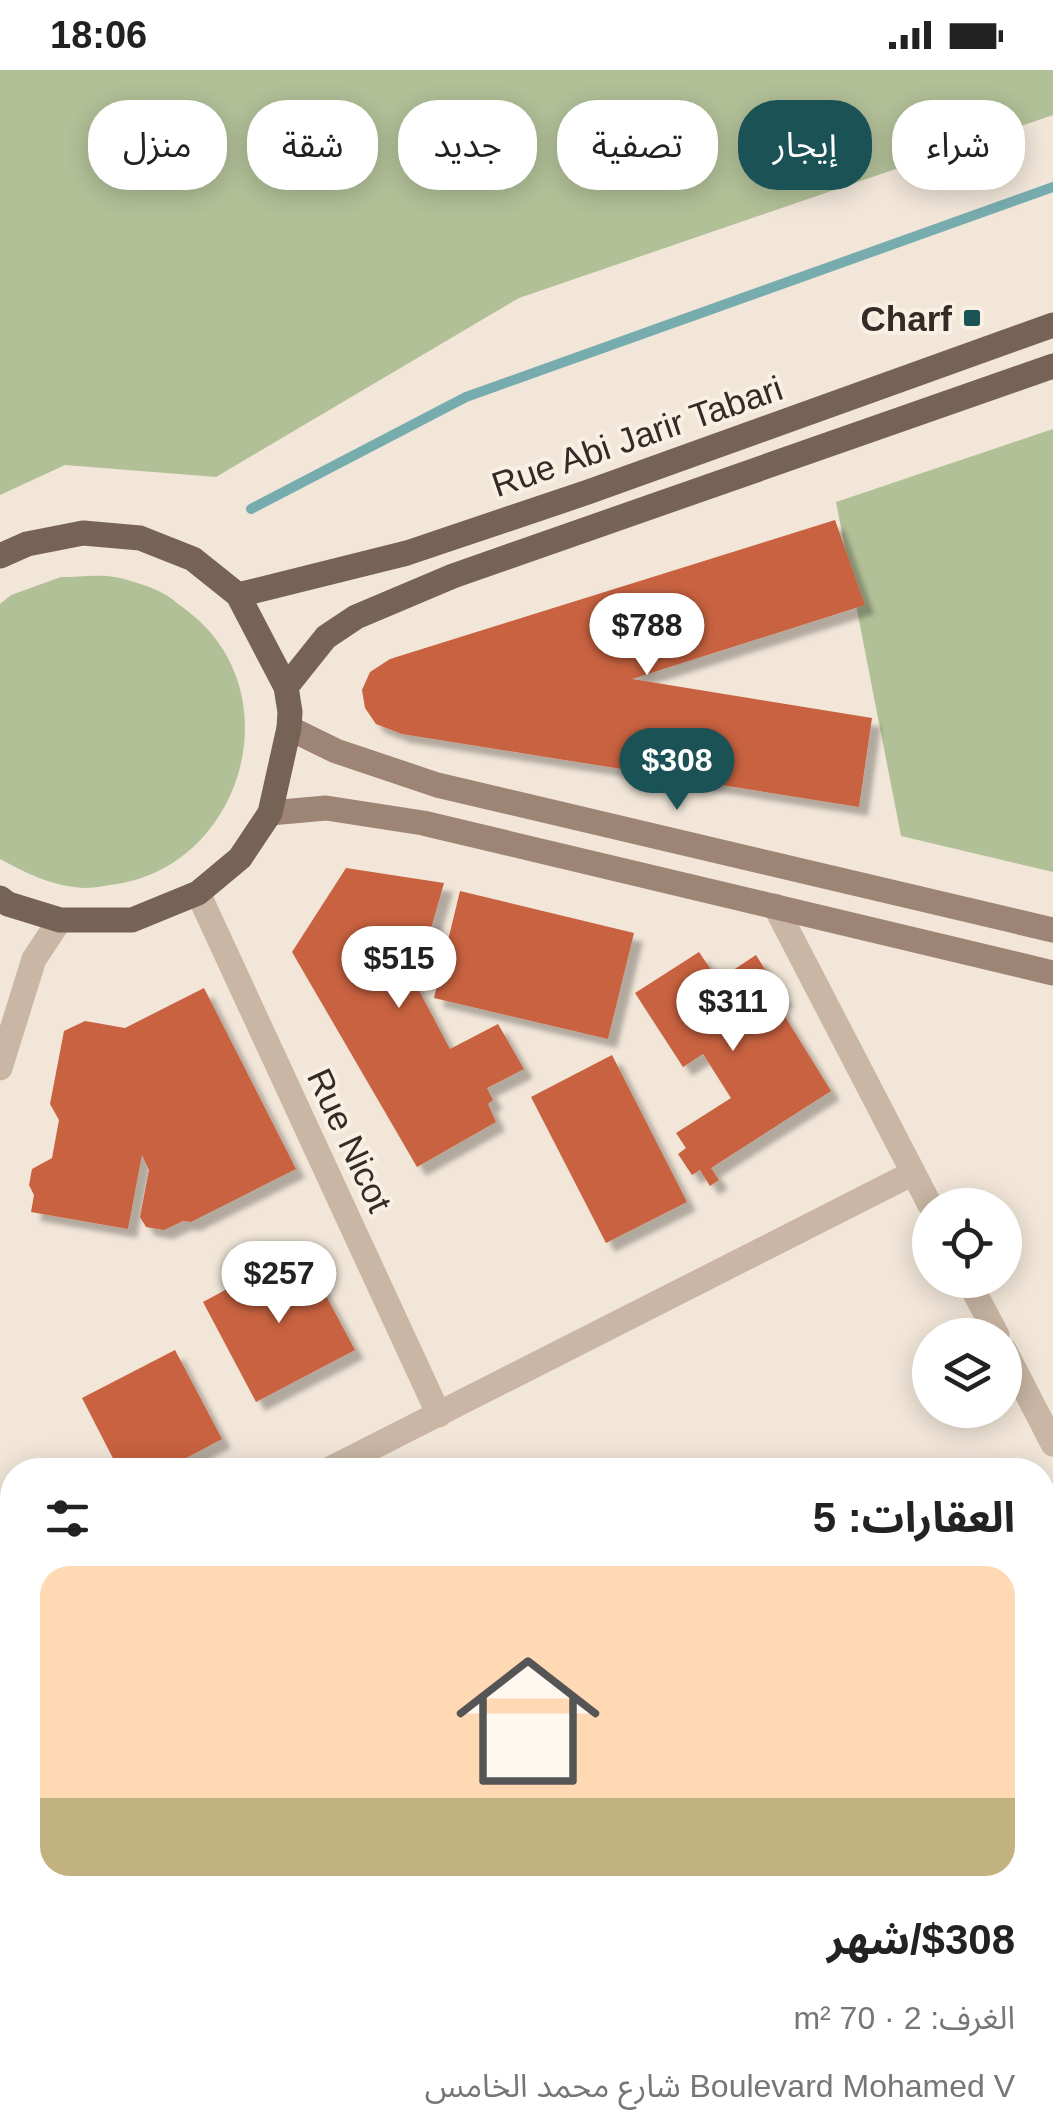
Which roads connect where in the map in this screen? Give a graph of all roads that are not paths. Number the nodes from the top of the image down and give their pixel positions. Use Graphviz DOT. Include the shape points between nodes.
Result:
graph roads {
  1 [pos="1053,325"];
  2 [pos="1053,366"];
  3 [pos="0,556"];
  4 [pos="238,595"];
  5 [pos="286,687"];
  6 [pos="289,728"];
  7 [pos="270,814"];
  8 [pos="198,893"];
  9 [pos="0,898"];
  10 [pos="775,906"];
  11 [pos="60,920"];
  12 [pos="1053,930"];
  13 [pos="1053,973"];
  14 [pos="0,1068"];
  15 [pos="914,1173"];
  16 [pos="921,1188"];
  17 [pos="1022,1384"];
  18 [pos="439,1415"];
  19 [pos="1053,1444"];
  20 [pos="352,1458"];
  1 -- 4 [label="main road, Rue Abi Jarir Tabari" via="588,492 425,546"];
  2 -- 5 [label="main road, Rue Abi Jarir Tabari" via="453,576 356,617 326,637"];
  3 -- 4 [label="main road" via="83,532 140,538 193,560"];
  4 -- 5 [label="main road"];
  5 -- 6 [label="main road"];
  6 -- 7 [label="main road"];
  6 -- 12 [label="main road" via="437,784"];
  7 -- 8 [label="main road" via="240,858"];
  7 -- 10 [label="main road" via="326,808 423,822"];
  8 -- 11 [label="main road" via="132,920"];
  8 -- 18 [label="street, Rue Nicot"];
  9 -- 11 [label="main road"];
  10 -- 13 [label="main road"];
  10 -- 15 [label="street"];
  11 -- 14 [label="street" via="34,959"];
  15 -- 16 [label="street"];
  15 -- 18 [label="street"];
  17 -- 19 [label="street"];
  18 -- 20 [label="street"];
}
